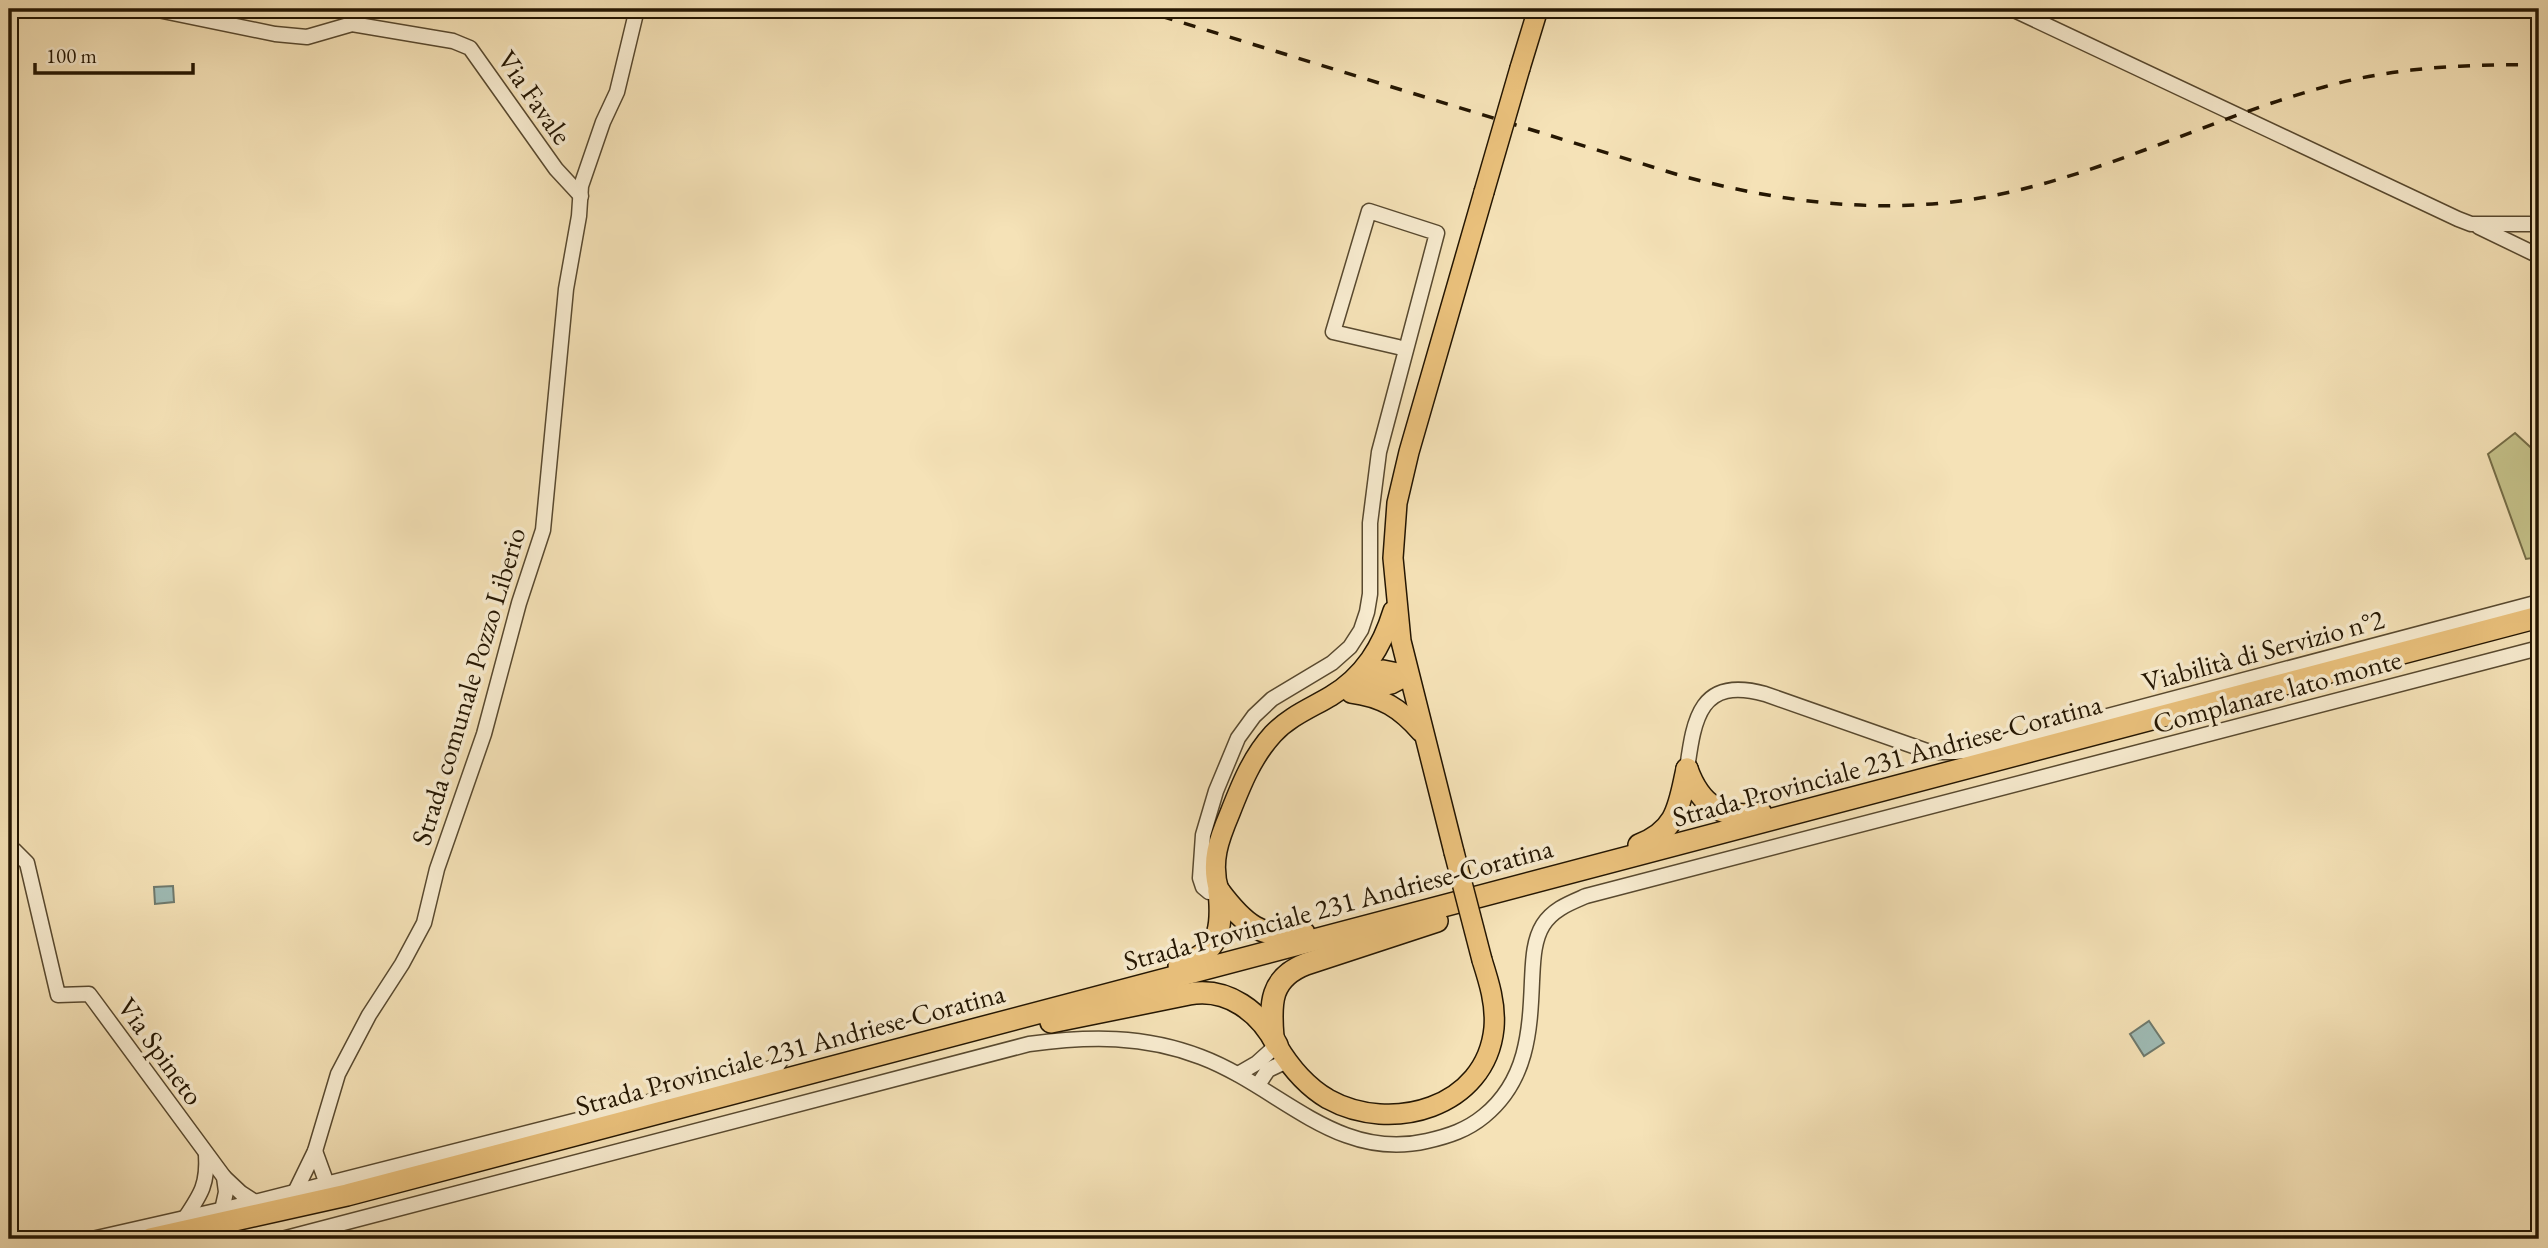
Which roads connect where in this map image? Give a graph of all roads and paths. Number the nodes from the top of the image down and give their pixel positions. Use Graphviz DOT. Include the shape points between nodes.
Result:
graph roads {
  1 [pos="153,9"];
  2 [pos="637,9"];
  3 [pos="1538,9"];
  4 [pos="2012,9"];
  5 [pos="581,196"];
  6 [pos="2471,224"];
  7 [pos="2539,224"];
  8 [pos="2539,256"];
  9 [pos="1398,347"];
  10 [pos="1396,601"];
  11 [pos="2539,602"];
  12 [pos="2539,617"];
  13 [pos="2539,631"];
  14 [pos="2539,648"];
  15 [pos="1408,676"];
  16 [pos="1352,686"];
  17 [pos="1423,735"];
  18 [pos="1687,769"];
  19 [pos="1890,788"];
  20 [pos="9,850"];
  21 [pos="1553,877"];
  22 [pos="1219,891"];
  23 [pos="1435,914"];
  24 [pos="1045,1017"];
  25 [pos="1279,1048"];
  26 [pos="786,1053"];
  27 [pos="1238,1074"];
  28 [pos="1258,1084"];
  29 [pos="315,1151"];
  30 [pos="206,1154"];
  31 [pos="207,1176"];
  32 [pos="224,1177"];
  33 [pos="327,1184"];
  34 [pos="295,1192"];
  35 [pos="255,1202"];
  36 [pos="222,1210"];
  37 [pos="185,1218"];
  38 [pos="92,1239"];
  39 [pos="150,1239"];
  40 [pos="211,1239"];
  41 [pos="282,1239"];
  1 -- 5 [label="street, Via Favale" via="275,34 307,37 352,24 470,48 556,169"];
  2 -- 5 [label="street, Strada comunale Pozzo Liberio" via="617,92"];
  3 -- 10 [label="main road, bridge" via="1409,452 1397,503"];
  4 -- 6 [label="street"];
  5 -- 29 [label="street, Strada comunale Pozzo Liberio" via="566,289 543,530 424,923 338,1074"];
  6 -- 7 [label="street"];
  6 -- 8 [label="street"];
  9 -- 22 [label="street" via="1333,332 1369,211 1437,233 1377,464 1367,612 1350,647 1272,699 1238,738 1216,791 1200,852 1202,887"];
  10 -- 15 [label="main road"];
  10 -- 16 [label="main road" via="1381,644"];
  11 -- 18 [label="street, Viabilità di Servizio n°2" via="1983,749 1930,752 1765,694 1731,691 1711,698 1699,710"];
  12 -- 19 [label="highway, Strada Provinciale 231 Andriese-Coratina"];
  13 -- 23 [label="highway, Strada Provinciale 231 Andriese-Coratina"];
  14 -- 28 [label="street, Complanare lato monte" via="1586,896 1562,906 1543,925 1533,953 1527,1049 1510,1088 1485,1115 1454,1135 1412,1145 1378,1145 1344,1136"];
  15 -- 16 [label="main road" via="1391,684"];
  15 -- 17 [label="main road"];
  16 -- 17 [label="main road" via="1391,704"];
  16 -- 22 [label="main road" via="1283,725 1252,762 1218,844 1215,869"];
  17 -- 25 [label="main road, bridge" via="1493,1006 1490,1047 1472,1079 1443,1102 1398,1115 1359,1110 1320,1094"];
  18 -- 19 [label="highway" via="1702,798 1719,810 1736,814"];
  18 -- 21 [label="highway" via="1676,815 1658,836"];
  19 -- 21 [label="highway, Strada Provinciale 231 Andriese-Coratina"];
  20 -- 30 [label="street, Via Spineto" via="26,863 58,995 89,994"];
  21 -- 23 [label="highway, Strada Provinciale 231 Andriese-Coratina"];
  22 -- 23 [label="highway" via="1245,921 1279,935"];
  22 -- 24 [label="highway" via="1220,928 1200,957"];
  23 -- 24 [label="highway, Strada Provinciale 231 Andriese-Coratina"];
  23 -- 25 [label="highway" via="1290,972 1273,998"];
  24 -- 25 [label="highway" via="1206,992 1242,1004"];
  24 -- 39 [label="highway, Strada Provinciale 231 Andriese-Coratina" via="347,1195"];
  24 -- 40 [label="highway, Strada Provinciale 231 Andriese-Coratina" via="349,1208"];
  25 -- 27 [label="street"];
  25 -- 28 [label="street"];
  26 -- 33 [label="street" via="777,1066 766,1071"];
  27 -- 28 [label="street, Complanare lato monte"];
  27 -- 41 [label="street, Complanare lato monte" via="1200,1056 1144,1042 1105,1037 1029,1044"];
  29 -- 33 [label="street"];
  29 -- 34 [label="street, Strada comunale Pozzo Liberio"];
  30 -- 31 [label="street"];
  30 -- 32 [label="street"];
  31 -- 36 [label="street"];
  31 -- 37 [label="street"];
  32 -- 35 [label="street"];
  32 -- 36 [label="street"];
  33 -- 34 [label="street"];
  34 -- 35 [label="street"];
  35 -- 36 [label="street"];
  36 -- 37 [label="street"];
  37 -- 38 [label="street"];
}
